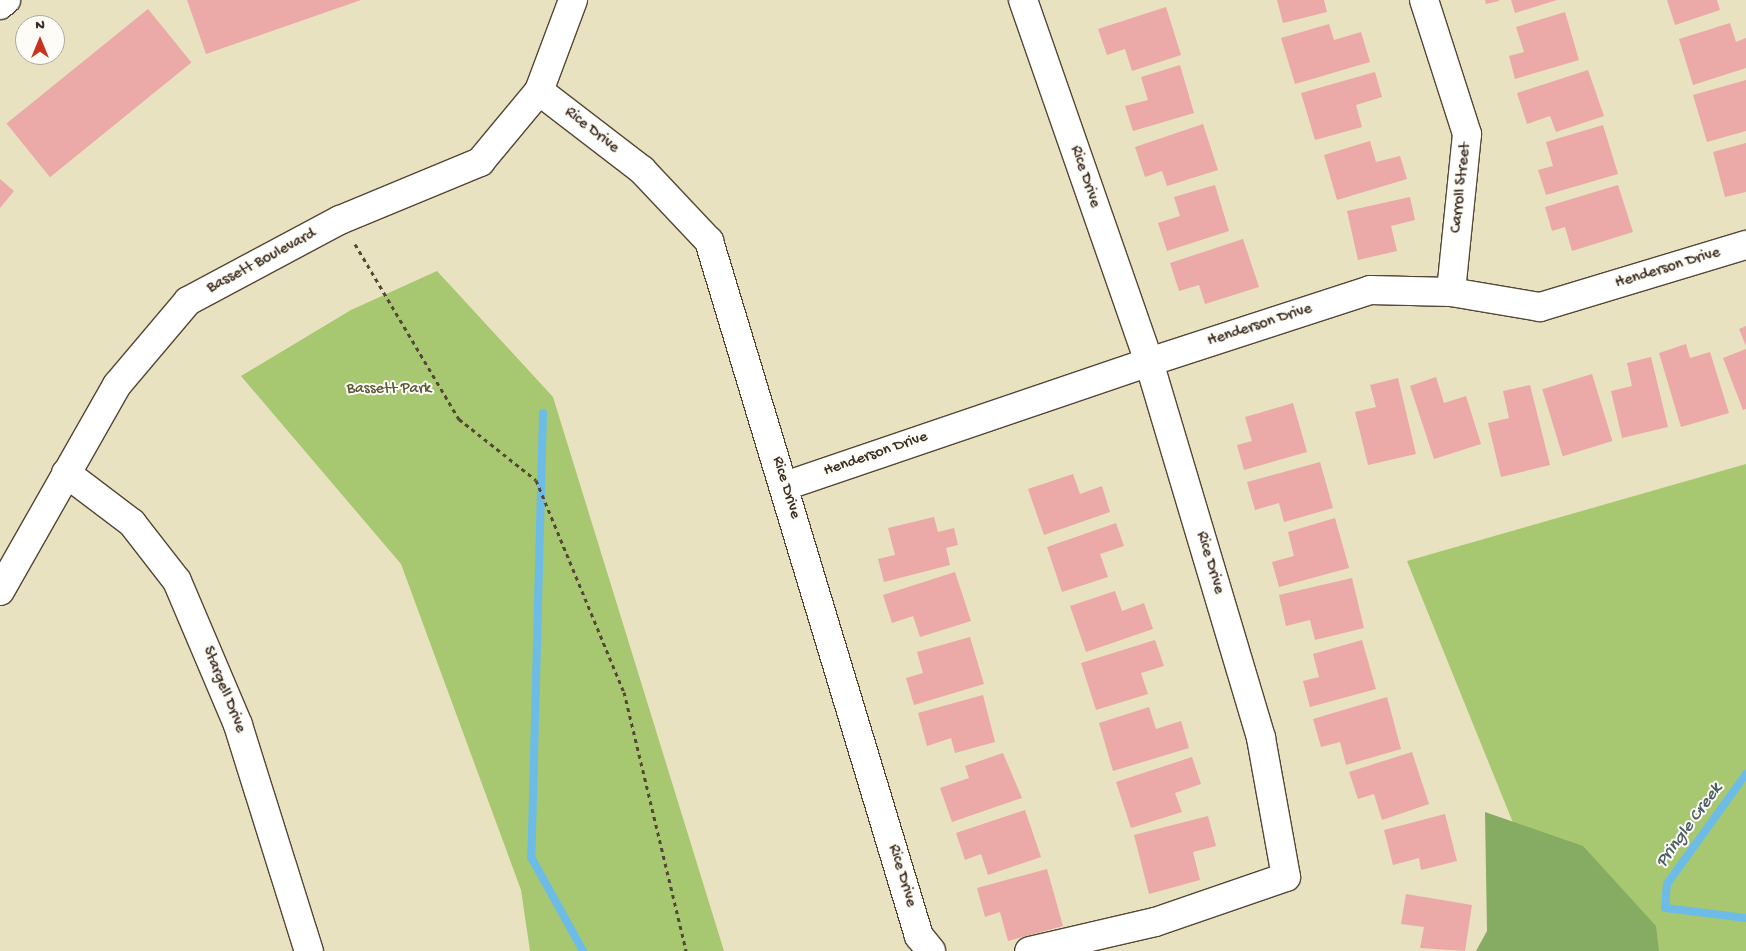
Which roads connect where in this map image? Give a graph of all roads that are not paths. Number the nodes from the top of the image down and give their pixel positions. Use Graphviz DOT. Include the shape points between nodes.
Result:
graph roads {
  1 [pos="6,0"];
  2 [pos="573,0"];
  3 [pos="1022,0"];
  4 [pos="1424,0"];
  5 [pos="0,5"];
  6 [pos="539,91"];
  7 [pos="1746,246"];
  8 [pos="1451,292"];
  9 [pos="1149,362"];
  10 [pos="66,473"];
  11 [pos="784,486"];
  12 [pos="0,591"];
  13 [pos="309,951"];
  14 [pos="931,951"];
  15 [pos="1029,951"];
  1 -- 5 [label="street"];
  2 -- 6 [label="street, Bassett Boulevard"];
  3 -- 9 [label="street, Rice Drive"];
  4 -- 8 [label="street, Carroll Street" via="1467,134"];
  6 -- 10 [label="street, Bassett Boulevard" via="480,162 340,220 188,301 117,385"];
  6 -- 11 [label="street, Rice Drive" via="642,170 709,241"];
  7 -- 8 [label="street, Henderson Drive" via="1540,307"];
  8 -- 9 [label="street, Henderson Drive" via="1370,290"];
  9 -- 11 [label="street, Henderson Drive"];
  9 -- 15 [label="street, Rice Drive" via="1261,738 1286,877 1155,922"];
  10 -- 12 [label="street, Bassett Boulevard"];
  10 -- 13 [label="street, Stargell Drive" via="132,524 177,581 238,724"];
  11 -- 14 [label="street, Rice Drive" via="919,936"];
}
